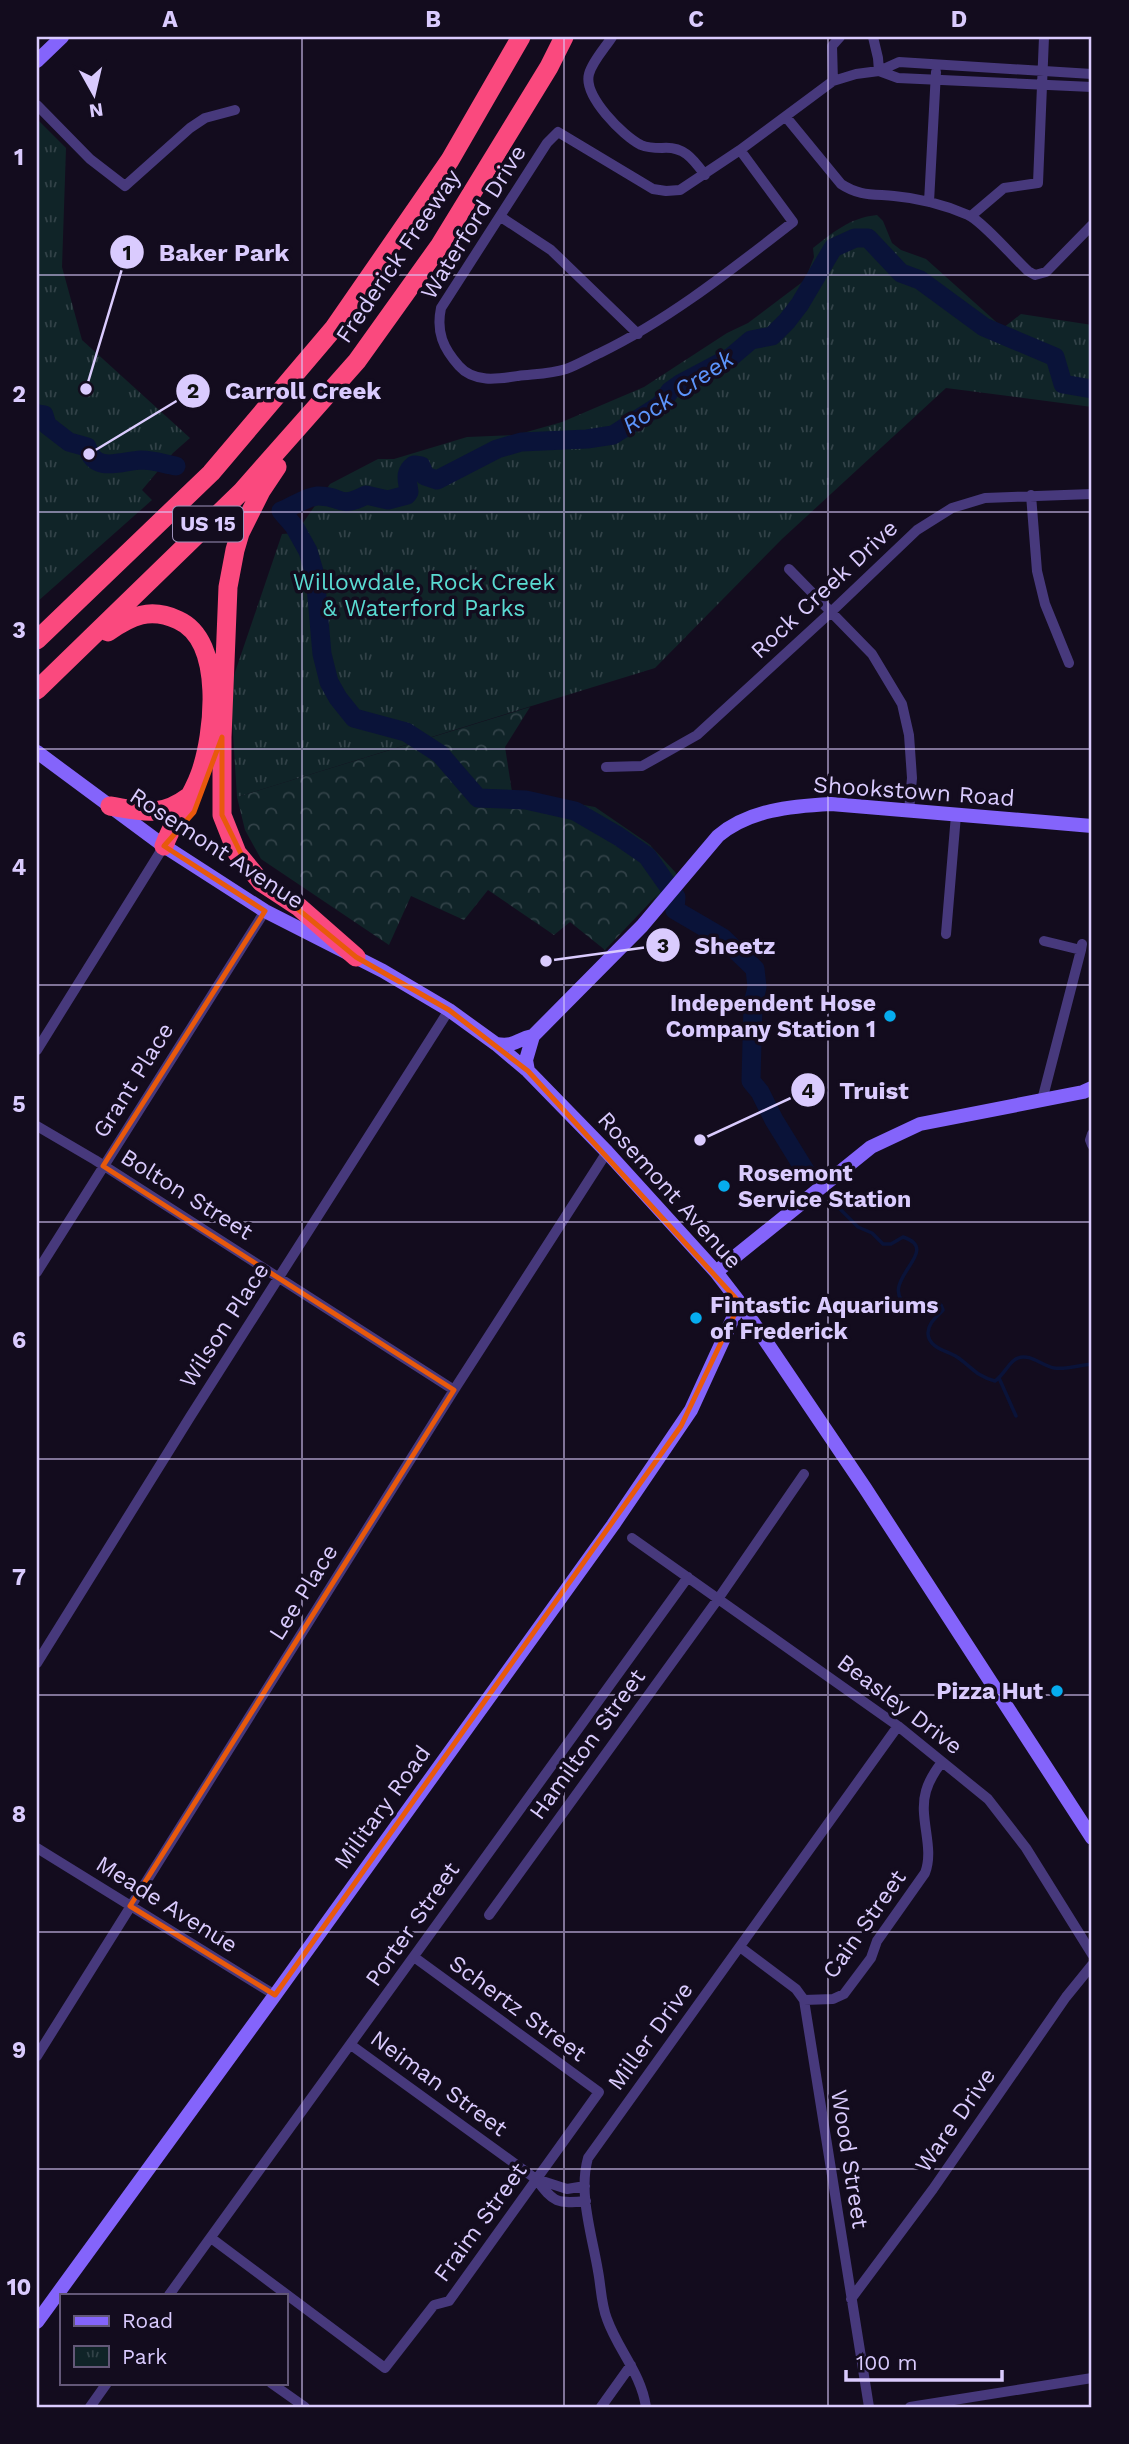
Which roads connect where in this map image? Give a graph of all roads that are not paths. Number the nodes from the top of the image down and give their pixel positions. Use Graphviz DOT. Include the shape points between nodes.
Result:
graph roads {
  1 [pos="62,37"];
  2 [pos="521,37"];
  3 [pos="564,37"];
  4 [pos="612,37"];
  5 [pos="840,37"];
  6 [pos="873,37"];
  7 [pos="1044,37"];
  8 [pos="37,61"];
  9 [pos="936,64"];
  10 [pos="879,71"];
  11 [pos="1043,72"];
  12 [pos="1092,74"];
  13 [pos="936,79"];
  14 [pos="833,81"];
  15 [pos="1042,85"];
  16 [pos="1092,87"];
  17 [pos="37,105"];
  18 [pos="235,110"];
  19 [pos="786,117"];
  20 [pos="740,150"];
  21 [pos="705,175"];
  22 [pos="929,202"];
  23 [pos="971,216"];
  24 [pos="500,217"];
  25 [pos="1092,225"];
  26 [pos="638,334"];
  27 [pos="357,361"];
  28 [pos="1092,494"];
  29 [pos="1031,495"];
  30 [pos="789,569"];
  31 [pos="831,612"];
  32 [pos="37,640"];
  33 [pos="1069,663"];
  34 [pos="43,684"];
  35 [pos="222,737"];
  36 [pos="39,758"];
  37 [pos="606,767"];
  38 [pos="191,794"];
  39 [pos="110,806"];
  40 [pos="909,811"];
  41 [pos="956,816"];
  42 [pos="1092,826"];
  43 [pos="164,846"];
  44 [pos="265,911"];
  45 [pos="946,934"];
  46 [pos="1044,942"];
  47 [pos="356,957"];
  48 [pos="449,1010"];
  49 [pos="533,1036"];
  50 [pos="496,1044"];
  51 [pos="37,1050"];
  52 [pos="528,1071"];
  53 [pos="1092,1088"];
  54 [pos="1043,1095"];
  55 [pos="37,1126"];
  56 [pos="1092,1134"];
  57 [pos="1092,1145"];
  58 [pos="607,1152"];
  59 [pos="103,1166"];
  60 [pos="37,1272"];
  61 [pos="716,1272"];
  62 [pos="279,1278"];
  63 [pos="740,1303"];
  64 [pos="454,1390"];
  65 [pos="804,1475"];
  66 [pos="632,1538"];
  67 [pos="688,1577"];
  68 [pos="718,1599"];
  69 [pos="37,1663"];
  70 [pos="898,1726"];
  71 [pos="942,1762"];
  72 [pos="1092,1838"];
  73 [pos="37,1848"];
  74 [pos="130,1906"];
  75 [pos="489,1915"];
  76 [pos="740,1947"];
  77 [pos="1092,1954"];
  78 [pos="414,1957"];
  79 [pos="1092,1965"];
  80 [pos="275,1996"];
  81 [pos="804,2000"];
  82 [pos="351,2045"];
  83 [pos="37,2056"];
  84 [pos="599,2092"];
  85 [pos="536,2179"];
  86 [pos="585,2186"];
  87 [pos="586,2201"];
  88 [pos="211,2238"];
  89 [pos="170,2294"];
  90 [pos="286,2294"];
  91 [pos="287,2295"];
  92 [pos="851,2299"];
  93 [pos="37,2322"];
  94 [pos="631,2365"];
  95 [pos="1092,2378"];
  96 [pos="106,2384"];
  97 [pos="272,2384"];
  98 [pos="90,2407"];
  99 [pos="305,2407"];
  100 [pos="601,2407"];
  101 [pos="646,2407"];
  102 [pos="869,2407"];
  103 [pos="910,2407"];
  1 -- 8 [label="street"];
  2 -- 32 [label="highway, Frederick Freeway / US 15" via="450,160 334,328 211,473"];
  3 -- 27 [label="highway, Frederick Freeway / US 15" via="440,245"];
  4 -- 21 [label="street" via="589,74 595,99 624,134 653,148 679,149 690,155"];
  5 -- 14 [label="street" via="832,46"];
  6 -- 10 [label="street"];
  7 -- 11 [label="street"];
  9 -- 10 [label="street, Waterford Drive" via="898,62"];
  9 -- 11 [label="street, Waterford Drive"];
  9 -- 13 [label="street"];
  10 -- 13 [label="street, Waterford Drive" via="898,78"];
  10 -- 14 [label="street, Waterford Drive"];
  11 -- 12 [label="street, Waterford Drive"];
  11 -- 15 [label="street"];
  13 -- 15 [label="street, Waterford Drive"];
  13 -- 22 [label="street"];
  14 -- 19 [label="street, Waterford Drive"];
  15 -- 16 [label="street, Waterford Drive"];
  15 -- 23 [label="street" via="1038,183 1004,188"];
  17 -- 18 [label="street" via="90,159 125,186 190,128 205,118"];
  19 -- 20 [label="street, Waterford Drive"];
  19 -- 22 [label="street" via="852,192"];
  20 -- 21 [label="street, Waterford Drive"];
  20 -- 26 [label="street, Waterford Drive" via="793,222"];
  21 -- 24 [label="street, Waterford Drive" via="680,190 653,189 558,132"];
  22 -- 23 [label="street"];
  23 -- 25 [label="street" via="1035,275 1046,272"];
  24 -- 26 [label="street" via="551,250"];
  24 -- 26 [label="street, Waterford Drive" via="441,308 440,338 464,372 481,379 565,369"];
  27 -- 34 [label="highway, Frederick Freeway / US 15" via="242,491"];
  27 -- 35 [label="highway" via="282,459 240,533 228,587"];
  28 -- 29 [label="street, Rock Creek Drive"];
  29 -- 31 [label="street, Rock Creek Drive" via="985,498 952,508 917,530"];
  29 -- 33 [label="street" via="1039,582"];
  30 -- 31 [label="street"];
  31 -- 37 [label="street, Rock Creek Drive" via="696,735 642,765"];
  31 -- 40 [label="street" via="872,654 902,704 912,778"];
  34 -- 38 [label="highway" via="129,618 165,615 181,621 201,641 212,691 207,750"];
  35 -- 43 [label="highway" via="200,802"];
  35 -- 47 [label="highway" via="222,815 237,853 261,882"];
  36 -- 39 [label="street, Rosemont Avenue"];
  38 -- 39 [label="highway" via="158,812"];
  38 -- 43 [label="highway"];
  39 -- 43 [label="street, Rosemont Avenue"];
  40 -- 41 [label="street, Shookstown Road"];
  40 -- 49 [label="street, Shookstown Road" via="831,804 732,824 642,926"];
  41 -- 42 [label="street, Shookstown Road"];
  41 -- 45 [label="street"];
  43 -- 44 [label="street, Rosemont Avenue"];
  43 -- 51 [label="street"];
  44 -- 47 [label="street, Rosemont Avenue"];
  44 -- 59 [label="street, Grant Place"];
  46 -- 54 [label="street" via="1081,947"];
  47 -- 48 [label="street, Rosemont Avenue"];
  48 -- 50 [label="street, Rosemont Avenue"];
  48 -- 62 [label="street, Wilson Place"];
  49 -- 50 [label="street" via="512,1045"];
  49 -- 52 [label="street" via="526,1060"];
  50 -- 52 [label="street, Rosemont Avenue"];
  52 -- 58 [label="street, Rosemont Avenue"];
  53 -- 54 [label="street"];
  54 -- 61 [label="street" via="920,1124 871,1147"];
  55 -- 59 [label="street, Bolton Street"];
  56 -- 57 [label="street"];
  58 -- 61 [label="street, Rosemont Avenue"];
  58 -- 64 [label="street, Lee Place"];
  59 -- 60 [label="street, Grant Place"];
  59 -- 62 [label="street, Bolton Street"];
  61 -- 63 [label="street, Rosemont Avenue"];
  62 -- 64 [label="street, Bolton Street"];
  62 -- 69 [label="street, Wilson Place"];
  63 -- 72 [label="street, Rosemont Avenue"];
  63 -- 80 [label="street, Military Road" via="681,1426"];
  64 -- 74 [label="street, Lee Place"];
  65 -- 68 [label="street, Hamilton Street"];
  66 -- 67 [label="street, Beasley Drive"];
  67 -- 68 [label="street, Beasley Drive"];
  67 -- 78 [label="street, Porter Street"];
  68 -- 70 [label="street, Beasley Drive"];
  68 -- 75 [label="street, Hamilton Street"];
  70 -- 71 [label="street, Beasley Drive"];
  70 -- 76 [label="street, Miller Drive"];
  71 -- 77 [label="street, Beasley Drive" via="988,1799 1010,1826"];
  71 -- 81 [label="street, Cain Street" via="925,1794 929,1863 925,1874 844,1994"];
  73 -- 74 [label="street, Meade Avenue"];
  74 -- 80 [label="street, Meade Avenue"];
  74 -- 83 [label="street, Lee Place"];
  76 -- 81 [label="street"];
  76 -- 86 [label="street, Miller Drive" via="588,2158"];
  78 -- 82 [label="street, Porter Street"];
  78 -- 84 [label="street, Schertz Street"];
  79 -- 92 [label="street, Ware Drive"];
  80 -- 93 [label="street, Military Road"];
  81 -- 92 [label="street, Wood Street"];
  82 -- 85 [label="street, Neiman Street"];
  82 -- 88 [label="street, Porter Street"];
  84 -- 85 [label="street, Fraim Street"];
  85 -- 86 [label="street, Neiman Street" via="567,2189"];
  85 -- 87 [label="street, Neiman Street" via="557,2202"];
  85 -- 91 [label="street, Fraim Street" via="449,2301 434,2305 385,2368"];
  86 -- 87 [label="street, Miller Drive"];
  87 -- 94 [label="street, Miller Drive" via="606,2316"];
  88 -- 89 [label="street, Porter Street"];
  88 -- 90 [label="street, Fraim Street"];
  92 -- 102 [label="street, Wood Street"];
  94 -- 100 [label="street"];
  94 -- 101 [label="street, Miller Drive"];
  95 -- 103 [label="street"];
  96 -- 98 [label="street"];
  97 -- 99 [label="street"];
}
